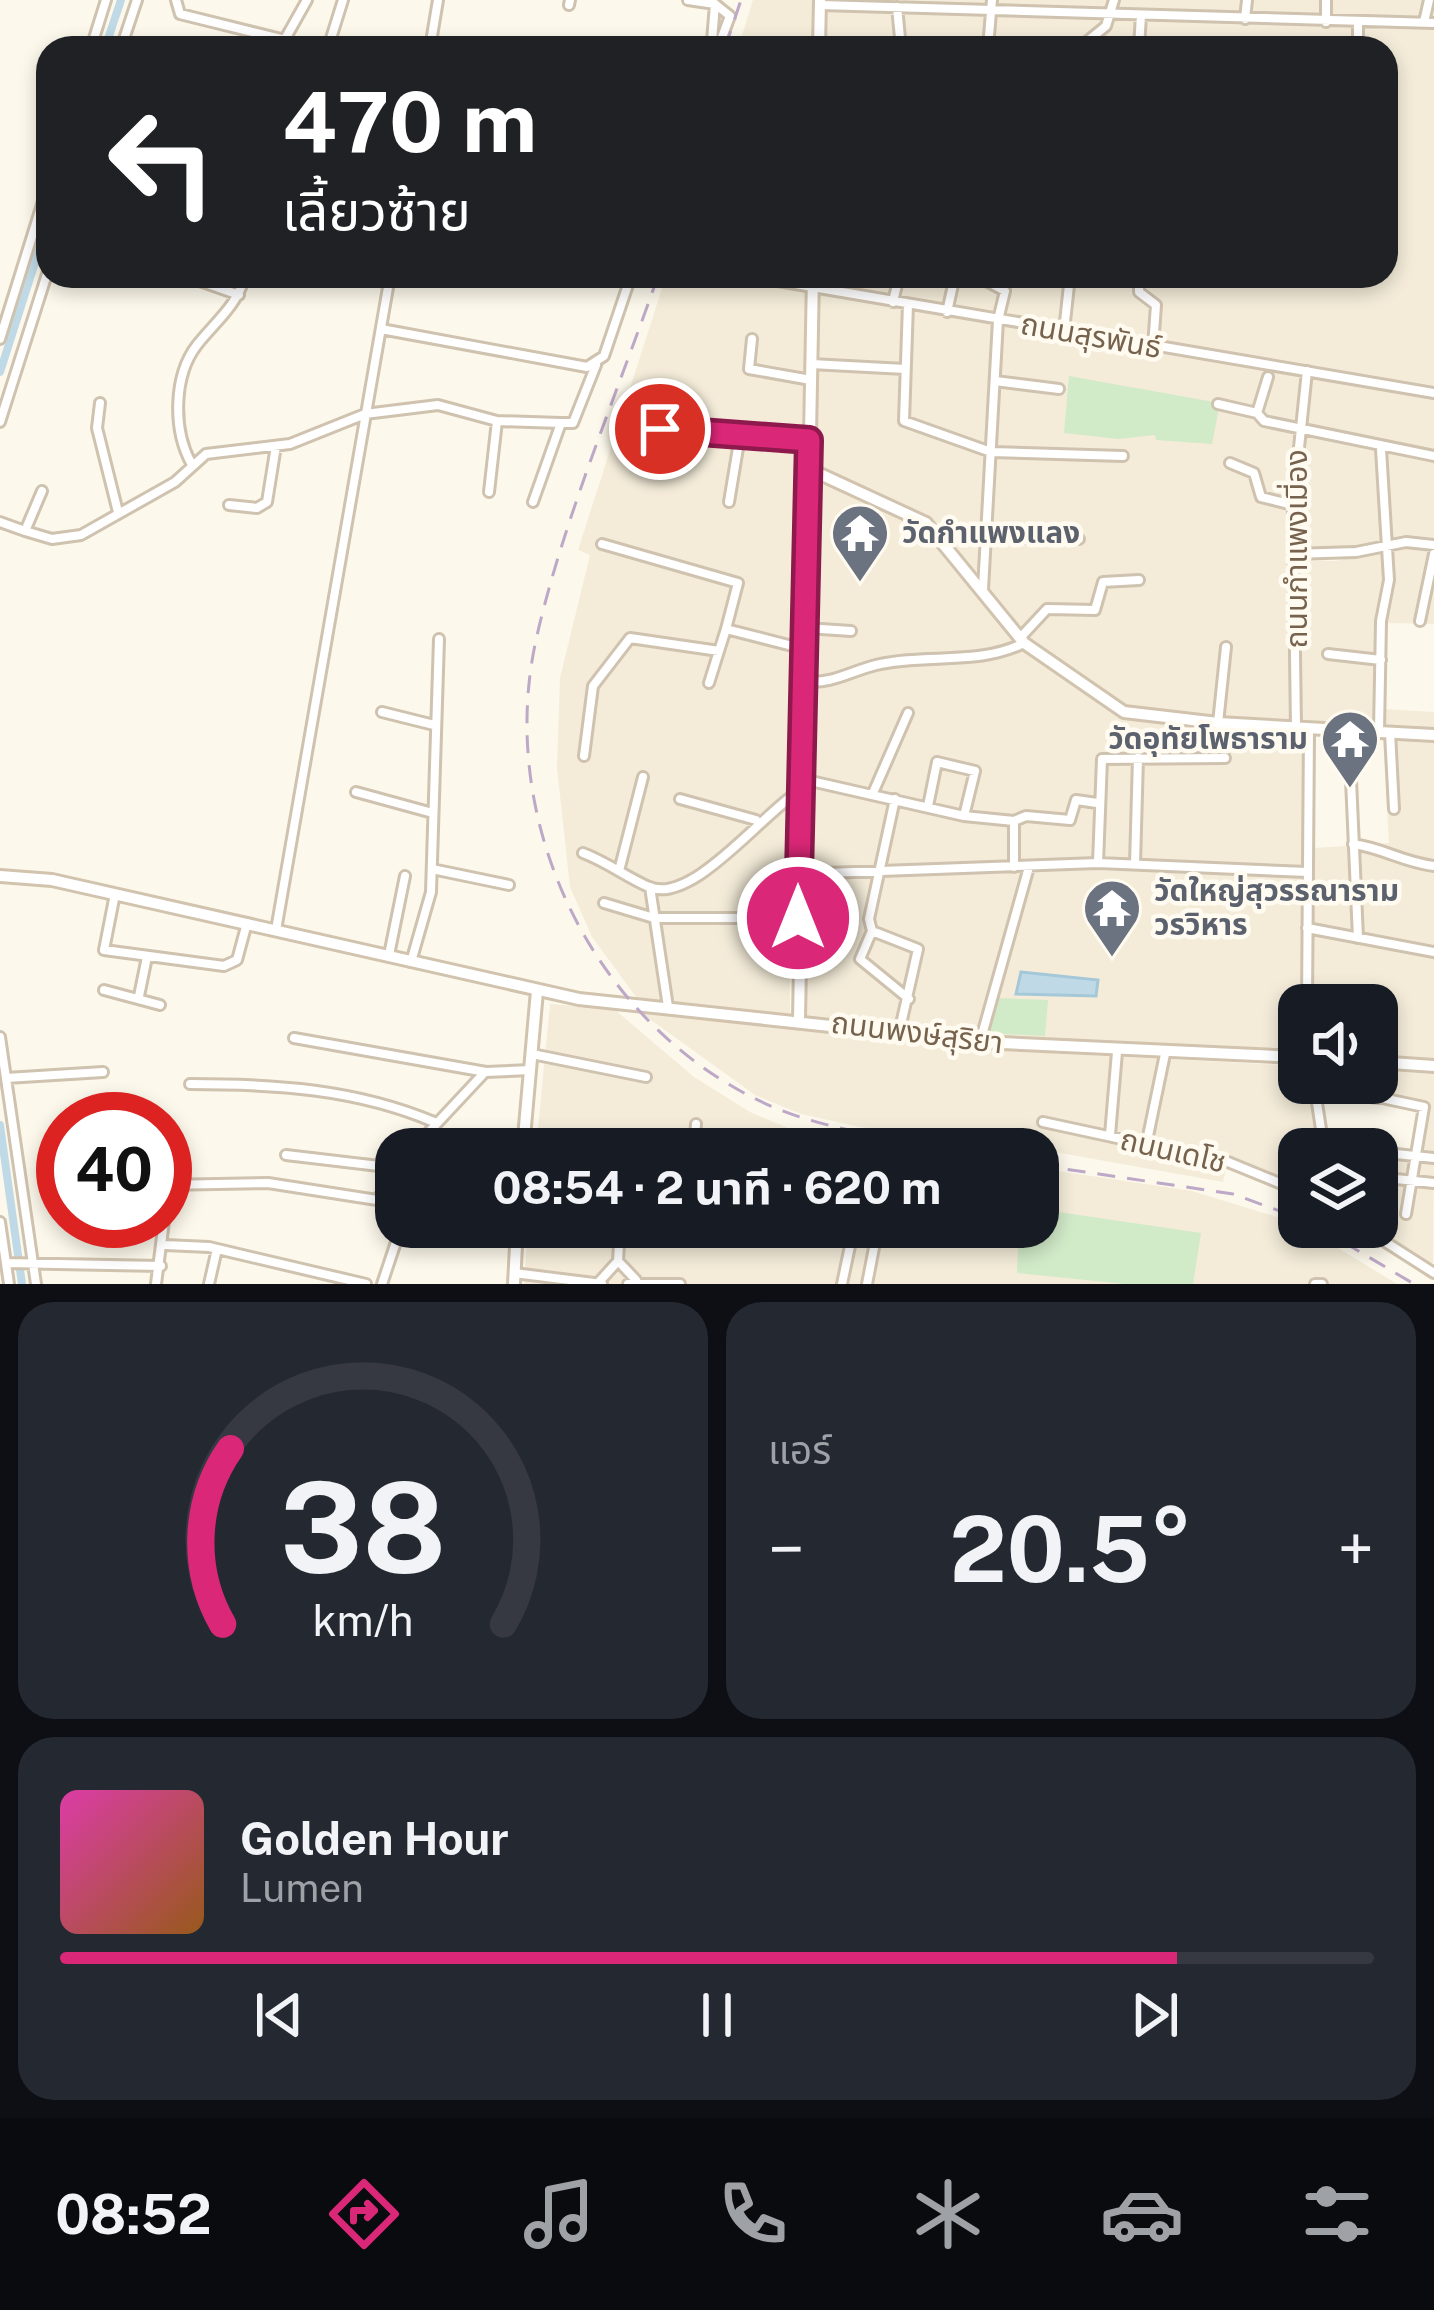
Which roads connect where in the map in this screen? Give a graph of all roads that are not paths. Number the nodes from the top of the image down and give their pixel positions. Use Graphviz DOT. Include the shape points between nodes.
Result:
graph roads {
  1 [pos="106,0"];
  2 [pos="137,0"];
  3 [pos="176,0"];
  4 [pos="308,0"];
  5 [pos="343,0"];
  6 [pos="438,0"];
  7 [pos="688,0"];
  8 [pos="1114,0"];
  9 [pos="1247,0"];
  10 [pos="1326,0"];
  11 [pos="1429,0"];
  12 [pos="708,2"];
  13 [pos="820,3"];
  14 [pos="923,4"];
  15 [pos="992,4"];
  16 [pos="1015,6"];
  17 [pos="897,7"];
  18 [pos="1112,14"];
  19 [pos="1141,15"];
  20 [pos="1245,19"];
  21 [pos="1326,22"];
  22 [pos="1358,22"];
  23 [pos="1429,22"];
  24 [pos="95,36"];
  25 [pos="125,36"];
  26 [pos="256,36"];
  27 [pos="288,36"];
  28 [pos="332,36"];
  29 [pos="432,36"];
  30 [pos="714,36"];
  31 [pos="720,36"];
  32 [pos="819,36"];
  33 [pos="900,36"];
  34 [pos="989,36"];
  35 [pos="1094,36"];
  36 [pos="1140,36"];
  37 [pos="1358,36"];
  38 [pos="36,224"];
  39 [pos="43,288"];
  40 [pos="219,288"];
  41 [pos="241,288"];
  42 [pos="388,288"];
  43 [pos="626,288"];
  44 [pos="813,288"];
  45 [pos="840,288"];
  46 [pos="896,288"];
  47 [pos="952,288"];
  48 [pos="1003,288"];
  49 [pos="1069,288"];
  50 [pos="1140,288"];
  51 [pos="239,295"];
  52 [pos="893,302"];
  53 [pos="908,304"];
  54 [pos="947,312"];
  55 [pos="998,320"];
  56 [pos="381,329"];
  57 [pos="1064,331"];
  58 [pos="0,339"];
  59 [pos="752,339"];
  60 [pos="1153,347"];
  61 [pos="597,364"];
  62 [pos="811,364"];
  63 [pos="905,368"];
  64 [pos="1307,371"];
  65 [pos="1268,377"];
  66 [pos="811,380"];
  67 [pos="995,381"];
  68 [pos="1059,389"];
  69 [pos="1434,393"];
  70 [pos="100,403"];
  71 [pos="1218,404"];
  72 [pos="366,413"];
  73 [pos="1257,413"];
  74 [pos="497,421"];
  75 [pos="0,422"];
  76 [pos="561,423"];
  77 [pos="620,426"];
  78 [pos="1298,430"];
  79 [pos="740,436"];
  80 [pos="809,440"];
  81 [pos="276,446"];
  82 [pos="1381,448"];
  83 [pos="991,452"];
  84 [pos="1123,456"];
  85 [pos="1434,456"];
  86 [pos="190,463"];
  87 [pos="1230,463"];
  88 [pos="807,468"];
  89 [pos="42,491"];
  90 [pos="489,492"];
  91 [pos="533,502"];
  92 [pos="729,502"];
  93 [pos="229,505"];
  94 [pos="1293,505"];
  95 [pos="118,512"];
  96 [pos="0,522"];
  97 [pos="25,531"];
  98 [pos="986,537"];
  99 [pos="1079,539"];
  100 [pos="602,544"];
  101 [pos="1385,546"];
  102 [pos="1434,550"];
  103 [pos="1293,554"];
  104 [pos="1139,580"];
  105 [pos="982,589"];
  106 [pos="1420,621"];
  107 [pos="804,628"];
  108 [pos="726,629"];
  109 [pos="851,631"];
  110 [pos="440,639"];
  111 [pos="1022,641"];
  112 [pos="1226,647"];
  113 [pos="804,649"];
  114 [pos="718,651"];
  115 [pos="1328,654"];
  116 [pos="1382,660"];
  117 [pos="803,681"];
  118 [pos="709,683"];
  119 [pos="382,712"];
  120 [pos="908,713"];
  121 [pos="1218,723"];
  122 [pos="434,725"];
  123 [pos="1302,728"];
  124 [pos="1385,732"];
  125 [pos="1434,735"];
  126 [pos="584,756"];
  127 [pos="1138,758"];
  128 [pos="1225,758"];
  129 [pos="1350,758"];
  130 [pos="643,777"];
  131 [pos="800,785"];
  132 [pos="356,792"];
  133 [pos="873,793"];
  134 [pos="680,799"];
  135 [pos="895,799"];
  136 [pos="1097,803"];
  137 [pos="928,806"];
  138 [pos="1394,809"];
  139 [pos="429,812"];
  140 [pos="964,816"];
  141 [pos="758,821"];
  142 [pos="1014,821"];
  143 [pos="1353,844"];
  144 [pos="583,853"];
  145 [pos="1098,863"];
  146 [pos="1136,864"];
  147 [pos="1434,866"];
  148 [pos="620,867"];
  149 [pos="1014,867"];
  150 [pos="1029,867"];
  151 [pos="432,869"];
  152 [pos="1307,872"];
  153 [pos="877,873"];
  154 [pos="798,874"];
  155 [pos="0,876"];
  156 [pos="405,876"];
  157 [pos="509,885"];
  158 [pos="650,887"];
  159 [pos="115,894"];
  160 [pos="604,903"];
  161 [pos="654,918"];
  162 [pos="798,918"];
  163 [pos="247,923"];
  164 [pos="1307,928"];
  165 [pos="276,930"];
  166 [pos="872,931"];
  167 [pos="1358,938"];
  168 [pos="1434,952"];
  169 [pos="148,956"];
  170 [pos="388,957"];
  171 [pos="412,962"];
  172 [pos="1307,984"];
  173 [pos="104,990"];
  174 [pos="537,991"];
  175 [pos="140,996"];
  176 [pos="909,998"];
  177 [pos="160,1005"];
  178 [pos="668,1006"];
  179 [pos="799,1019"];
  180 [pos="899,1033"];
  181 [pos="0,1037"];
  182 [pos="293,1038"];
  183 [pos="980,1042"];
  184 [pos="1117,1052"];
  185 [pos="532,1054"];
  186 [pos="1165,1054"];
  187 [pos="1278,1057"];
  188 [pos="1398,1063"];
  189 [pos="1434,1066"];
  190 [pos="531,1070"];
  191 [pos="103,1072"];
  192 [pos="485,1072"];
  193 [pos="646,1077"];
  194 [pos="6,1078"];
  195 [pos="190,1084"];
  196 [pos="1398,1101"];
  197 [pos="434,1122"];
  198 [pos="1043,1122"];
  199 [pos="696,1124"];
  200 [pos="429,1128"];
  201 [pos="525,1128"];
  202 [pos="696,1128"];
  203 [pos="1110,1136"];
  204 [pos="1148,1142"];
  205 [pos="1398,1154"];
  206 [pos="286,1155"];
  207 [pos="1415,1155"];
  208 [pos="1434,1158"];
  209 [pos="375,1167"];
  210 [pos="1398,1179"];
  211 [pos="1411,1181"];
  212 [pos="1278,1182"];
  213 [pos="1434,1183"];
  214 [pos="192,1185"];
  215 [pos="375,1200"];
  216 [pos="1406,1214"];
  217 [pos="0,1222"];
  218 [pos="192,1247"];
  219 [pos="164,1248"];
  220 [pos="393,1248"];
  221 [pos="516,1248"];
  222 [pos="619,1248"];
  223 [pos="850,1248"];
  224 [pos="874,1248"];
  225 [pos="1394,1248"];
  226 [pos="217,1249"];
  227 [pos="618,1261"];
  228 [pos="33,1262"];
  229 [pos="6,1263"];
  230 [pos="161,1266"];
  231 [pos="303,1270"];
  232 [pos="1434,1274"];
  233 [pos="514,1278"];
  234 [pos="632,1282"];
  235 [pos="600,1283"];
  236 [pos="666,1283"];
  237 [pos="9,1284"];
  238 [pos="36,1284"];
  239 [pos="156,1284"];
  240 [pos="209,1284"];
  241 [pos="301,1284"];
  242 [pos="366,1284"];
  243 [pos="382,1284"];
  244 [pos="680,1284"];
  245 [pos="842,1284"];
  246 [pos="867,1284"];
  1 -- 24 [label="street"];
  2 -- 25 [label="street"];
  3 -- 26 [label="street" via="180,14"];
  4 -- 27 [label="street"];
  5 -- 28 [label="street"];
  6 -- 29 [label="street"];
  7 -- 12 [label="street"];
  8 -- 18 [label="street"];
  9 -- 20 [label="street"];
  10 -- 21 [label="street"];
  11 -- 23 [label="street"];
  12 -- 30 [label="street"];
  12 -- 31 [label="street" via="730,16"];
  13 -- 17 [label="street"];
  13 -- 32 [label="street"];
  14 -- 15 [label="street"];
  14 -- 17 [label="street"];
  15 -- 16 [label="street"];
  15 -- 34 [label="street"];
  16 -- 18 [label="street"];
  17 -- 33 [label="street"];
  18 -- 19 [label="street"];
  18 -- 35 [label="street"];
  19 -- 20 [label="street"];
  19 -- 36 [label="street"];
  20 -- 21 [label="street"];
  21 -- 22 [label="street"];
  22 -- 23 [label="street"];
  22 -- 37 [label="street"];
  38 -- 58 [label="street"];
  39 -- 75 [label="street"];
  40 -- 51 [label="street"];
  41 -- 51 [label="street"];
  42 -- 56 [label="street"];
  43 -- 61 [label="street"];
  44 -- 62 [label="street"];
  45 -- 52 [label="street, ถนนสุรพันธ์"];
  46 -- 52 [label="street"];
  47 -- 54 [label="street"];
  48 -- 55 [label="street"];
  49 -- 57 [label="street"];
  50 -- 60 [label="street" via="1155,303"];
  51 -- 86 [label="street" via="196,346 180,388"];
  52 -- 53 [label="street, ถนนสุรพันธ์"];
  53 -- 54 [label="street, ถนนสุรพันธ์"];
  53 -- 63 [label="street"];
  54 -- 55 [label="street, ถนนสุรพันธ์"];
  55 -- 57 [label="street, ถนนสุรพันธ์"];
  55 -- 67 [label="street"];
  56 -- 61 [label="street"];
  56 -- 72 [label="street"];
  57 -- 60 [label="street, ถนนสุรพันธ์"];
  59 -- 66 [label="street" via="749,369"];
  60 -- 64 [label="street, ถนนสุรพันธ์"];
  61 -- 76 [label="street" via="581,413"];
  62 -- 63 [label="street"];
  62 -- 66 [label="street"];
  63 -- 83 [label="street" via="904,421"];
  64 -- 69 [label="street, ถนนสุรพันธ์"];
  64 -- 78 [label="street, ถนนกำแพงเมี่อง"];
  65 -- 73 [label="street"];
  66 -- 80 [label="street"];
  67 -- 68 [label="street"];
  67 -- 83 [label="street"];
  70 -- 95 [label="street" via="98,428"];
  71 -- 73 [label="street"];
  72 -- 74 [label="street" via="438,405"];
  72 -- 81 [label="street"];
  72 -- 165 [label="street"];
  73 -- 78 [label="street"];
  74 -- 76 [label="street"];
  74 -- 90 [label="street"];
  76 -- 91 [label="street"];
  77 -- 79 [label="street"];
  78 -- 82 [label="street"];
  78 -- 94 [label="street, ถนนกำแพงเมี่อง"];
  79 -- 80 [label="street"];
  79 -- 92 [label="street"];
  80 -- 88 [label="street"];
  81 -- 86 [label="street" via="219,449"];
  81 -- 93 [label="street" via="266,502"];
  82 -- 85 [label="street"];
  82 -- 101 [label="street"];
  83 -- 84 [label="street"];
  83 -- 98 [label="street"];
  86 -- 95 [label="street" via="176,482"];
  87 -- 94 [label="street" via="1254,473 1261,497"];
  88 -- 105 [label="street" via="926,523"];
  88 -- 107 [label="street"];
  89 -- 97 [label="street"];
  94 -- 103 [label="street, ถนนกำแพงเมี่อง"];
  95 -- 97 [label="street" via="66,538"];
  96 -- 97 [label="street"];
  98 -- 99 [label="street"];
  98 -- 105 [label="street"];
  100 -- 108 [label="street" via="738,583"];
  101 -- 102 [label="street"];
  101 -- 103 [label="street"];
  101 -- 116 [label="street"];
  102 -- 106 [label="street"];
  103 -- 123 [label="street, ถนนกำแพงเมี่อง"];
  104 -- 111 [label="street" via="1103,582 1095,610 1047,610"];
  105 -- 111 [label="street"];
  107 -- 109 [label="street"];
  107 -- 113 [label="street"];
  108 -- 113 [label="street"];
  108 -- 114 [label="street"];
  110 -- 122 [label="street"];
  111 -- 117 [label="street" via="996,657 935,656 879,664 825,684"];
  111 -- 121 [label="street" via="1124,712"];
  112 -- 121 [label="street"];
  113 -- 117 [label="street"];
  114 -- 118 [label="street"];
  114 -- 126 [label="street" via="630,638 593,686"];
  115 -- 116 [label="street"];
  116 -- 124 [label="street"];
  117 -- 131 [label="street"];
  119 -- 122 [label="street"];
  120 -- 133 [label="street"];
  121 -- 123 [label="street"];
  122 -- 139 [label="street"];
  123 -- 124 [label="street"];
  123 -- 152 [label="street, ถนนกำแพงเมี่อง"];
  124 -- 125 [label="street"];
  124 -- 138 [label="street"];
  127 -- 128 [label="street"];
  127 -- 136 [label="street" via="1102,759"];
  127 -- 146 [label="street"];
  129 -- 143 [label="street"];
  130 -- 148 [label="street"];
  131 -- 133 [label="street"];
  131 -- 141 [label="street"];
  131 -- 154 [label="street"];
  132 -- 139 [label="street"];
  133 -- 135 [label="street"];
  134 -- 141 [label="street"];
  135 -- 137 [label="street"];
  135 -- 153 [label="street"];
  136 -- 142 [label="street" via="1076,800 1070,820"];
  136 -- 145 [label="street"];
  137 -- 140 [label="street"];
  137 -- 140 [label="street" via="937,762 958,767 976,774"];
  139 -- 151 [label="street"];
  140 -- 142 [label="street"];
  141 -- 158 [label="street" via="690,885"];
  142 -- 149 [label="street"];
  143 -- 147 [label="street"];
  143 -- 167 [label="street"];
  144 -- 148 [label="street"];
  145 -- 146 [label="street"];
  145 -- 150 [label="street"];
  146 -- 152 [label="street"];
  148 -- 158 [label="street"];
  149 -- 150 [label="street"];
  149 -- 153 [label="street"];
  150 -- 183 [label="street"];
  151 -- 157 [label="street"];
  151 -- 171 [label="street"];
  152 -- 164 [label="street, ถนนกำแพงเมี่อง"];
  153 -- 154 [label="street"];
  153 -- 166 [label="street"];
  154 -- 162 [label="street"];
  155 -- 159 [label="street, ถนนพงษ์สุริยา"];
  156 -- 170 [label="street"];
  158 -- 161 [label="street"];
  159 -- 163 [label="street, ถนนพงษ์สุริยา"];
  159 -- 169 [label="street" via="104,950"];
  160 -- 161 [label="street"];
  161 -- 162 [label="street"];
  161 -- 178 [label="street"];
  162 -- 179 [label="street"];
  163 -- 165 [label="street, ถนนพงษ์สุริยา"];
  163 -- 169 [label="street" via="234,964"];
  164 -- 167 [label="street"];
  164 -- 172 [label="street, ถนนกำแพงเมี่อง"];
  165 -- 170 [label="street, ถนนพงษ์สุริยา"];
  166 -- 176 [label="street" via="860,959"];
  166 -- 176 [label="street" via="918,949"];
  167 -- 168 [label="street"];
  169 -- 175 [label="street"];
  170 -- 171 [label="street, ถนนพงษ์สุริยา"];
  171 -- 174 [label="street, ถนนพงษ์สุริยา"];
  173 -- 175 [label="street"];
  174 -- 178 [label="street, ถนนพงษ์สุริยา"];
  174 -- 185 [label="street"];
  175 -- 177 [label="street"];
  176 -- 180 [label="street"];
  178 -- 179 [label="street, ถนนพงษ์สุริยา"];
  179 -- 180 [label="street, ถนนพงษ์สุริยา"];
  180 -- 183 [label="street, ถนนพงษ์สุริยา"];
  181 -- 194 [label="street"];
  182 -- 192 [label="street"];
  183 -- 184 [label="street, ถนนพงษ์สุริยา"];
  184 -- 186 [label="street, ถนนพงษ์สุริยา"];
  184 -- 203 [label="street"];
  185 -- 190 [label="street"];
  185 -- 193 [label="street"];
  186 -- 187 [label="street, ถนนพงษ์สุริยา"];
  186 -- 204 [label="street"];
  188 -- 189 [label="street"];
  190 -- 192 [label="street"];
  190 -- 201 [label="street"];
  191 -- 194 [label="street"];
  192 -- 197 [label="street"];
  194 -- 228 [label="street"];
  195 -- 197 [label="street" via="329,1091"];
  196 -- 207 [label="street" via="1423,1105"];
  197 -- 200 [label="street"];
  198 -- 203 [label="street, ถนนเดโช"];
  199 -- 202 [label="street"];
  203 -- 204 [label="street, ถนนเดโช"];
  204 -- 212 [label="street, ถนนเดโช"];
  205 -- 207 [label="street"];
  206 -- 209 [label="street"];
  207 -- 208 [label="street"];
  207 -- 211 [label="street"];
  210 -- 211 [label="street"];
  211 -- 213 [label="street"];
  211 -- 216 [label="street"];
  214 -- 215 [label="street" via="268,1184"];
  217 -- 229 [label="street"];
  218 -- 226 [label="street"];
  219 -- 230 [label="street"];
  220 -- 243 [label="street"];
  221 -- 233 [label="street"];
  222 -- 227 [label="street"];
  223 -- 245 [label="street"];
  224 -- 246 [label="street"];
  225 -- 232 [label="street"];
  226 -- 231 [label="street"];
  226 -- 240 [label="street"];
  227 -- 234 [label="street"];
  227 -- 235 [label="street"];
  228 -- 229 [label="street"];
  228 -- 230 [label="street"];
  228 -- 238 [label="street"];
  229 -- 237 [label="street"];
  230 -- 239 [label="street"];
  231 -- 241 [label="street"];
  231 -- 242 [label="street"];
  233 -- 235 [label="street"];
  234 -- 236 [label="street"];
  236 -- 244 [label="street"];
}
